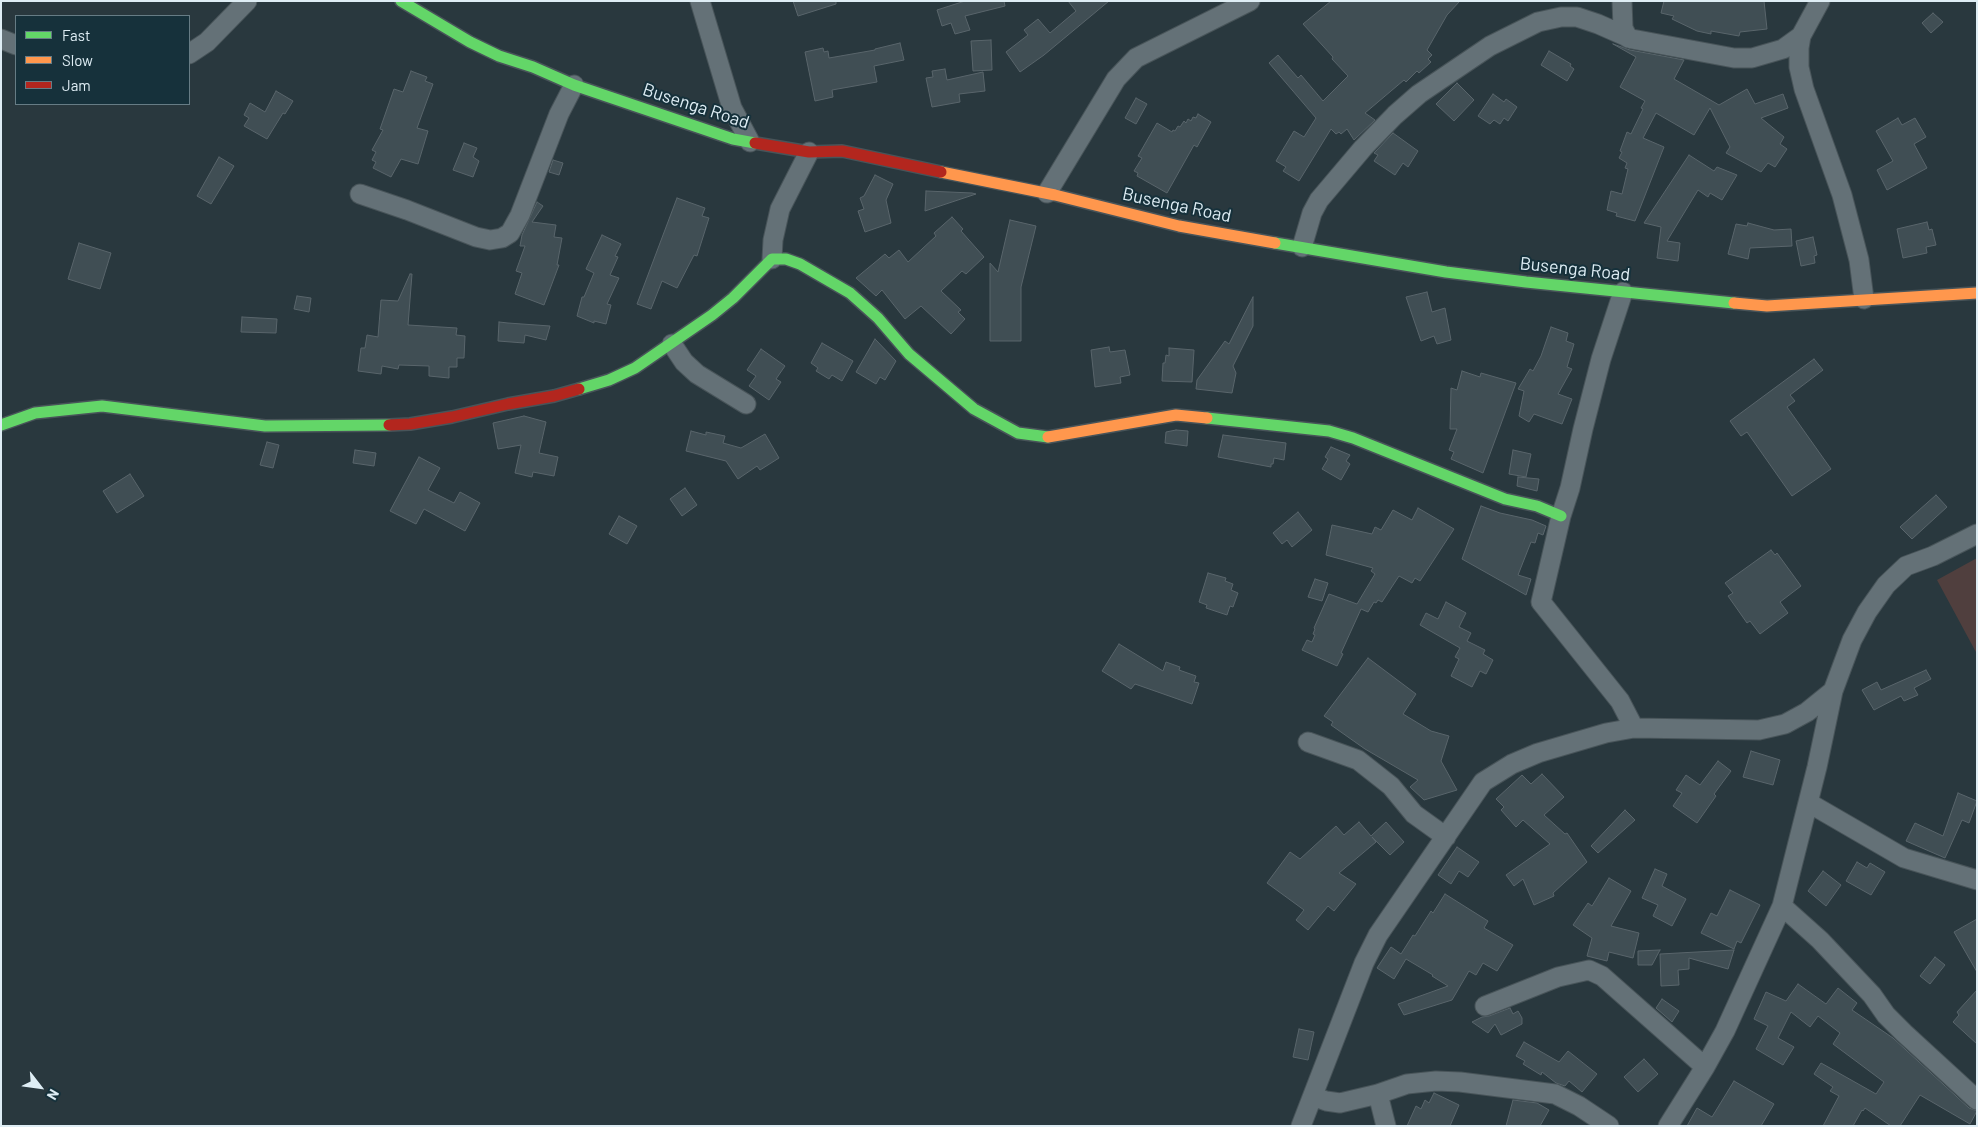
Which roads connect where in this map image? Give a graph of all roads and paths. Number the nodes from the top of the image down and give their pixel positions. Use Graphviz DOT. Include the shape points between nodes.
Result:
graph roads {
  1 [pos="247,1"];
  2 [pos="401,1"];
  3 [pos="700,1"];
  4 [pos="1250,1"];
  5 [pos="1622,1"];
  6 [pos="1820,1"];
  7 [pos="1802,36"];
  8 [pos="1628,38"];
  9 [pos="1,39"];
  10 [pos="15,45"];
  11 [pos="190,53"];
  12 [pos="574,84"];
  13 [pos="750,142"];
  14 [pos="809,152"];
  15 [pos="1047,193"];
  16 [pos="360,194"];
  17 [pos="1302,247"];
  18 [pos="772,259"];
  19 [pos="1623,292"];
  20 [pos="1977,293"];
  21 [pos="1864,299"];
  22 [pos="672,344"];
  23 [pos="746,404"];
  24 [pos="1,425"];
  25 [pos="1561,516"];
  26 [pos="1977,534"];
  27 [pos="1833,691"];
  28 [pos="1634,728"];
  29 [pos="1308,742"];
  30 [pos="1809,802"];
  31 [pos="1446,837"];
  32 [pos="1977,880"];
  33 [pos="1782,906"];
  34 [pos="1485,1006"];
  35 [pos="1706,1068"];
  36 [pos="1975,1092"];
  37 [pos="1378,1094"];
  38 [pos="1313,1096"];
  39 [pos="1301,1126"];
  40 [pos="1386,1126"];
  41 [pos="1609,1126"];
  42 [pos="1668,1126"];
  1 -- 11 [label="street" via="207,42"];
  2 -- 12 [label="street, Busenga Road" via="499,56"];
  3 -- 13 [label="street" via="732,108"];
  4 -- 15 [label="street" via="1136,58 1116,79"];
  5 -- 8 [label="street" via="1623,28"];
  6 -- 7 [label="street"];
  7 -- 8 [label="street" via="1783,49 1752,58 1734,58"];
  7 -- 21 [label="street" via="1798,48 1804,89 1842,195"];
  8 -- 17 [label="street" via="1577,17 1561,17 1538,22 1490,46 1419,94 1363,148 1319,200"];
  9 -- 10 [label="street"];
  12 -- 13 [label="street, Busenga Road" via="732,139"];
  12 -- 16 [label="street" via="520,215 510,233 502,238 476,237"];
  13 -- 14 [label="street, Busenga Road"];
  14 -- 15 [label="street, Busenga Road" via="842,151"];
  14 -- 18 [label="street" via="780,209"];
  15 -- 17 [label="street, Busenga Road" via="1179,226"];
  17 -- 19 [label="street, Busenga Road" via="1446,272"];
  18 -- 22 [label="street" via="733,298"];
  18 -- 25 [label="street" via="800,264 850,292 909,354 939,380 974,409 1018,433 1048,437 1176,415 1329,431 1505,499 1537,506"];
  19 -- 21 [label="street, Busenga Road" via="1767,306"];
  19 -- 25 [label="street" via="1582,429"];
  20 -- 21 [label="street, Busenga Road"];
  22 -- 23 [label="street" via="697,374"];
  22 -- 24 [label="street" via="635,368 573,391 410,424 340,428 265,426 102,406 35,413"];
  25 -- 28 [label="street" via="1541,602 1620,701"];
  26 -- 27 [label="street" via="1906,566 1886,585 1852,640"];
  27 -- 28 [label="street" via="1807,712 1785,724 1759,730"];
  27 -- 30 [label="street"];
  28 -- 31 [label="street" via="1578,740 1512,764 1483,782"];
  29 -- 31 [label="street" via="1358,760 1391,786 1414,814"];
  30 -- 32 [label="street" via="1904,858"];
  30 -- 33 [label="street"];
  31 -- 38 [label="street" via="1378,935"];
  33 -- 35 [label="street"];
  33 -- 36 [label="street" via="1820,940 1904,1033"];
  34 -- 35 [label="street" via="1558,977 1589,970 1602,976"];
  35 -- 42 [label="street"];
  37 -- 38 [label="street" via="1340,1103"];
  37 -- 40 [label="street"];
  37 -- 41 [label="street" via="1407,1084 1436,1081 1534,1090 1555,1094"];
  38 -- 39 [label="street"];
}
